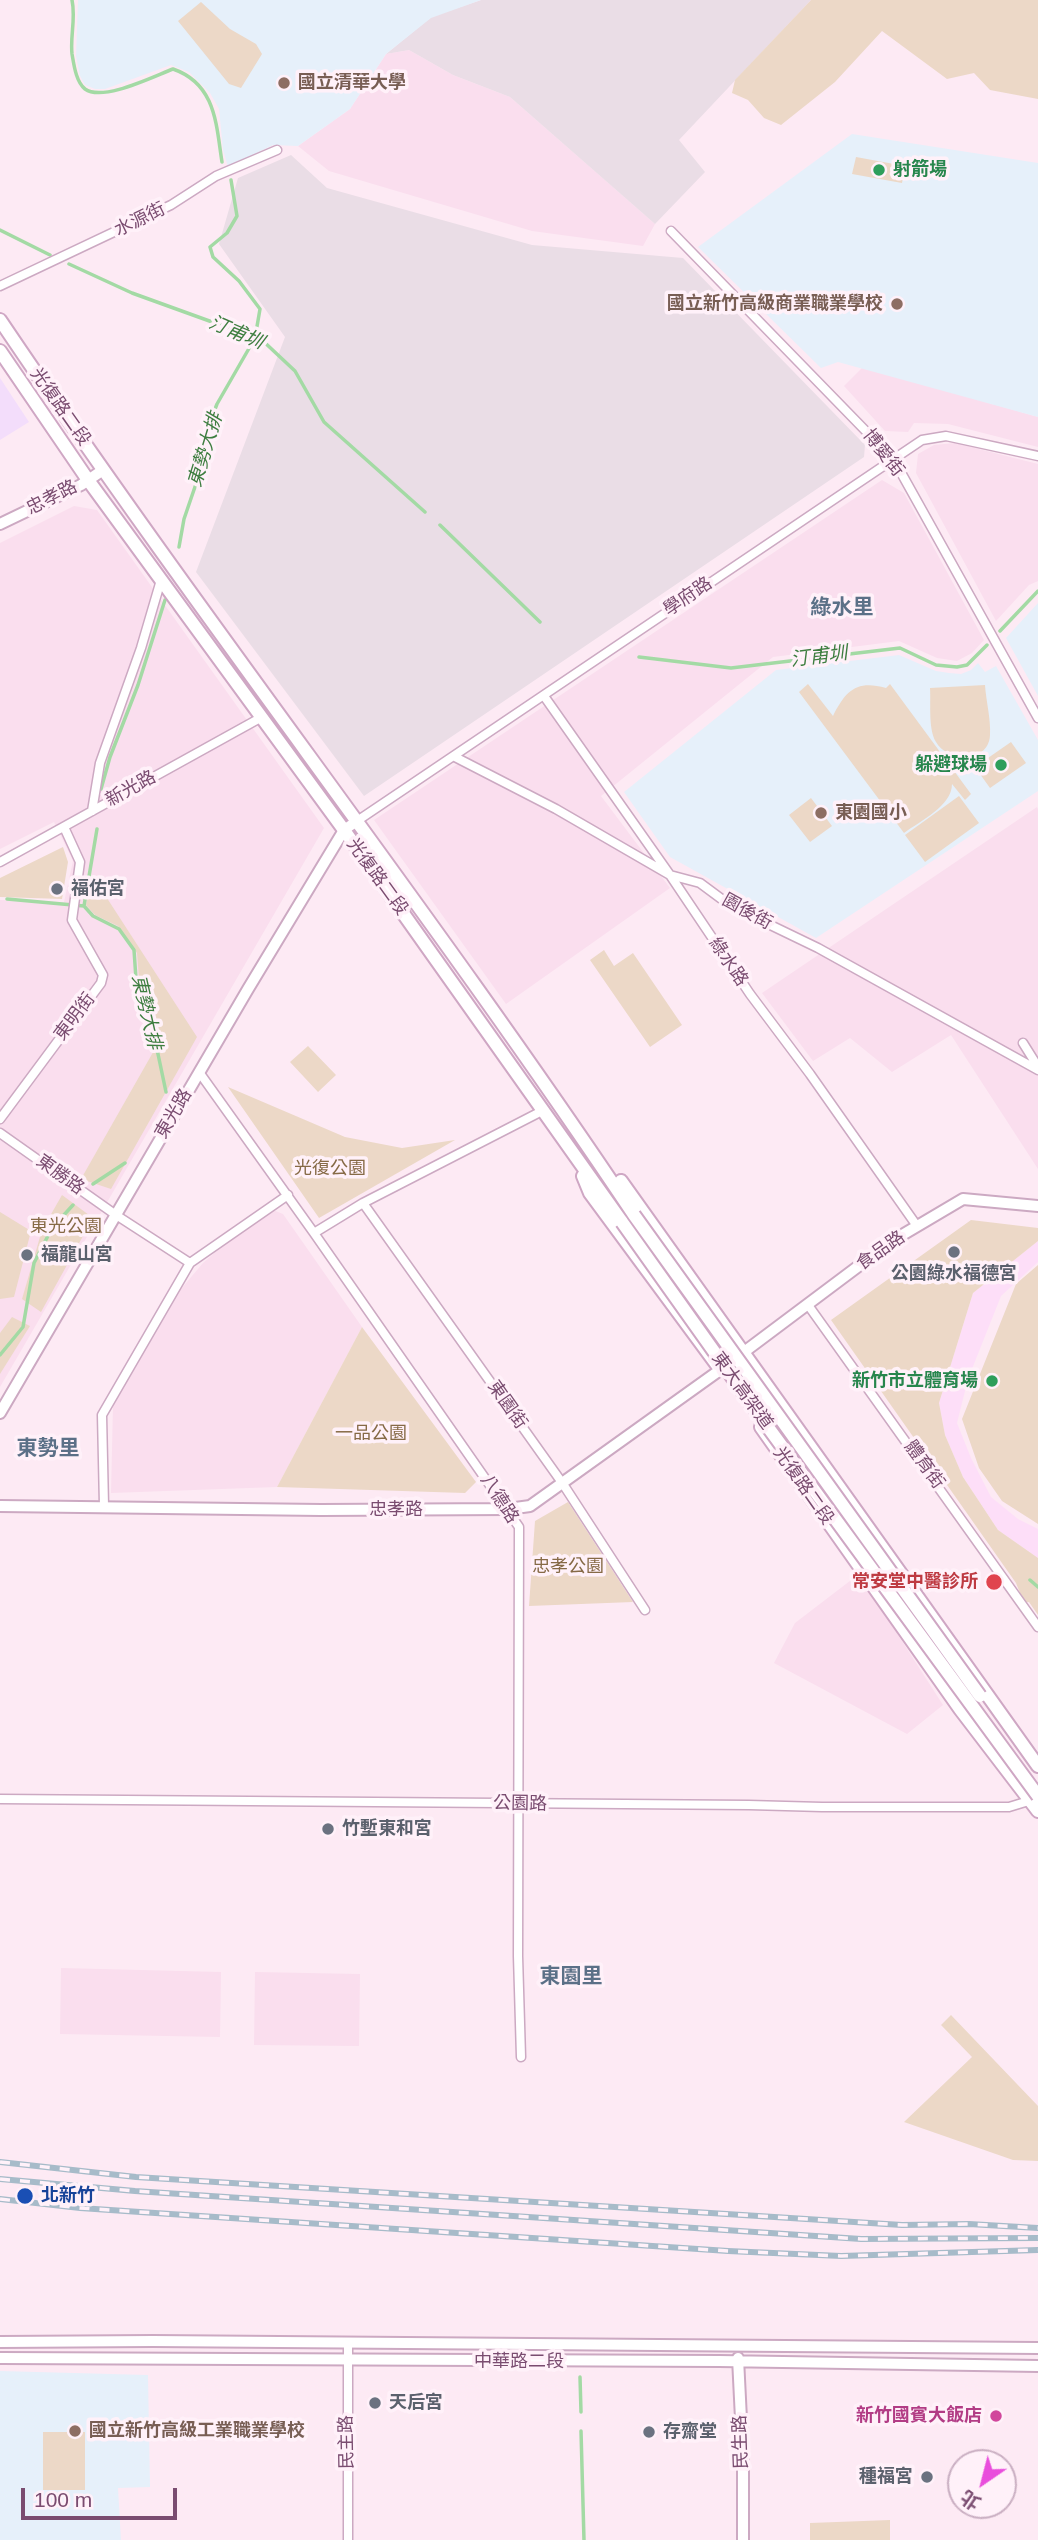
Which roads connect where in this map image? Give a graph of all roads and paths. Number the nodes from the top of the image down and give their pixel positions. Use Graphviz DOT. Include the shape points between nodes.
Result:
graph roads {
  1 [pos="277,150"];
  2 [pos="671,231"];
  3 [pos="0,286"];
  4 [pos="0,320"];
  5 [pos="0,351"];
  6 [pos="1038,456"];
  7 [pos="894,460"];
  8 [pos="103,470"];
  9 [pos="88,480"];
  10 [pos="0,524"];
  11 [pos="161,580"];
  12 [pos="544,695"];
  13 [pos="262,717"];
  14 [pos="1038,718"];
  15 [pos="455,757"];
  16 [pos="92,811"];
  17 [pos="357,821"];
  18 [pos="64,827"];
  19 [pos="344,830"];
  20 [pos="0,862"];
  21 [pos="670,875"];
  22 [pos="1023,1044"];
  23 [pos="1038,1068"];
  24 [pos="199,1072"];
  25 [pos="542,1111"];
  26 [pos="0,1119"];
  27 [pos="0,1133"];
  28 [pos="587,1145"];
  29 [pos="576,1156"];
  30 [pos="288,1195"];
  31 [pos="363,1203"];
  32 [pos="1038,1206"];
  33 [pos="116,1215"];
  34 [pos="634,1215"];
  35 [pos="622,1222"];
  36 [pos="917,1226"];
  37 [pos="314,1233"];
  38 [pos="190,1263"];
  39 [pos="808,1305"];
  40 [pos="743,1352"];
  41 [pos="720,1370"];
  42 [pos="0,1413"];
  43 [pos="563,1484"];
  44 [pos="0,1506"];
  45 [pos="104,1506"];
  46 [pos="508,1509"];
  47 [pos="645,1611"];
  48 [pos="1038,1627"];
  49 [pos="979,1696"];
  50 [pos="1038,1766"];
  51 [pos="1038,1778"];
  52 [pos="1035,1798"];
  53 [pos="0,1799"];
  54 [pos="519,1804"];
  55 [pos="1038,1811"];
  56 [pos="521,2057"];
  57 [pos="0,2342"];
  58 [pos="1038,2342"];
  59 [pos="348,2343"];
  60 [pos="739,2344"];
  61 [pos="1021,2348"];
  62 [pos="1038,2348"];
  63 [pos="0,2358"];
  64 [pos="346,2360"];
  65 [pos="738,2362"];
  66 [pos="1038,2367"];
  67 [pos="348,2540"];
  68 [pos="743,2540"];
  1 -- 3 [label="street, 水源街" via="216,176 171,205"];
  2 -- 7 [label="street, 博愛街"];
  4 -- 8 [label="main road, 光復路二段"];
  5 -- 9 [label="main road, 光復路二段"];
  6 -- 7 [label="street, 學府路" via="946,436 922,440"];
  7 -- 12 [label="street, 學府路"];
  7 -- 14 [label="street, 博愛街"];
  8 -- 9 [label="street, 忠孝路"];
  8 -- 17 [label="main road, 光復路二段"];
  9 -- 10 [label="street, 忠孝路"];
  9 -- 11 [label="main road, 光復路二段"];
  11 -- 13 [label="main road, 光復路二段"];
  11 -- 16 [label="street" via="100,763"];
  12 -- 15 [label="street, 學府路"];
  12 -- 21 [label="street, 綠水路"];
  13 -- 16 [label="street, 新光路"];
  13 -- 19 [label="main road, 光復路二段"];
  15 -- 17 [label="street, 學府路"];
  15 -- 21 [label="street, 園後街"];
  16 -- 18 [label="street, 新光路"];
  17 -- 19 [label="street, 東光路"];
  17 -- 28 [label="main road, 光復路二段"];
  18 -- 20 [label="street, 新光路"];
  18 -- 26 [label="street, 東明街" via="79,862 72,920 103,975"];
  19 -- 24 [label="street, 東光路"];
  19 -- 25 [label="main road, 光復路二段"];
  21 -- 23 [label="street, 園後街" via="700,883 731,906"];
  21 -- 36 [label="street, 綠水路"];
  22 -- 23 [label="street"];
  24 -- 30 [label="street, 八德路"];
  24 -- 33 [label="street, 東光路"];
  25 -- 29 [label="main road, 光復路二段"];
  25 -- 31 [label="street"];
  27 -- 33 [label="street, 東勝路"];
  28 -- 34 [label="main road, 光復路二段"];
  28 -- 40 [label="main road, 光復路二段" via="616,1174"];
  29 -- 35 [label="main road, 光復路二段"];
  29 -- 41 [label="main road, 光復路二段" via="590,1193"];
  30 -- 37 [label="street, 八德路"];
  30 -- 38 [label="street"];
  31 -- 37 [label="street"];
  31 -- 43 [label="street, 東園街"];
  32 -- 36 [label="street, 食品路" via="964,1199"];
  33 -- 38 [label="street, 東勝路"];
  33 -- 42 [label="street, 東光路"];
  34 -- 49 [label="main road, 東大高架道, bridge"];
  35 -- 52 [label="main road, 東大高架道, bridge"];
  36 -- 39 [label="street, 食品路"];
  37 -- 46 [label="street, 八德路"];
  38 -- 45 [label="street" via="102,1415"];
  39 -- 40 [label="street, 食品路"];
  39 -- 48 [label="street, 體育街"];
  40 -- 41 [label="street, 忠孝路"];
  40 -- 49 [label="main road, bridge" via="768,1413 962,1685"];
  40 -- 50 [label="main road, 光復路二段"];
  41 -- 43 [label="street, 忠孝路"];
  41 -- 52 [label="main road, 光復路二段" via="960,1709"];
  43 -- 46 [label="street, 忠孝路" via="530,1506"];
  43 -- 47 [label="street, 東園街"];
  44 -- 45 [label="street, 忠孝路"];
  45 -- 46 [label="street, 忠孝路"];
  46 -- 54 [label="street, 八德路" via="519,1527"];
  49 -- 51 [label="main road, 東大高架道"];
  52 -- 54 [label="street, 公園路" via="1009,1807"];
  52 -- 55 [label="main road, 光復路二段"];
  53 -- 54 [label="street, 公園路"];
  54 -- 56 [label="street, 八德路"];
  57 -- 59 [label="street, 中華路二段"];
  58 -- 61 [label="street"];
  59 -- 60 [label="street, 中華路二段"];
  59 -- 64 [label="street, 民主路"];
  60 -- 61 [label="street, 中華路二段"];
  60 -- 65 [label="street, 民生路"];
  61 -- 62 [label="street, 中華路二段"];
  63 -- 64 [label="street, 中華路二段"];
  64 -- 65 [label="street, 中華路二段"];
  64 -- 67 [label="street, 民主路"];
  65 -- 66 [label="street, 中華路二段"];
  65 -- 68 [label="street, 民生路"];
}
